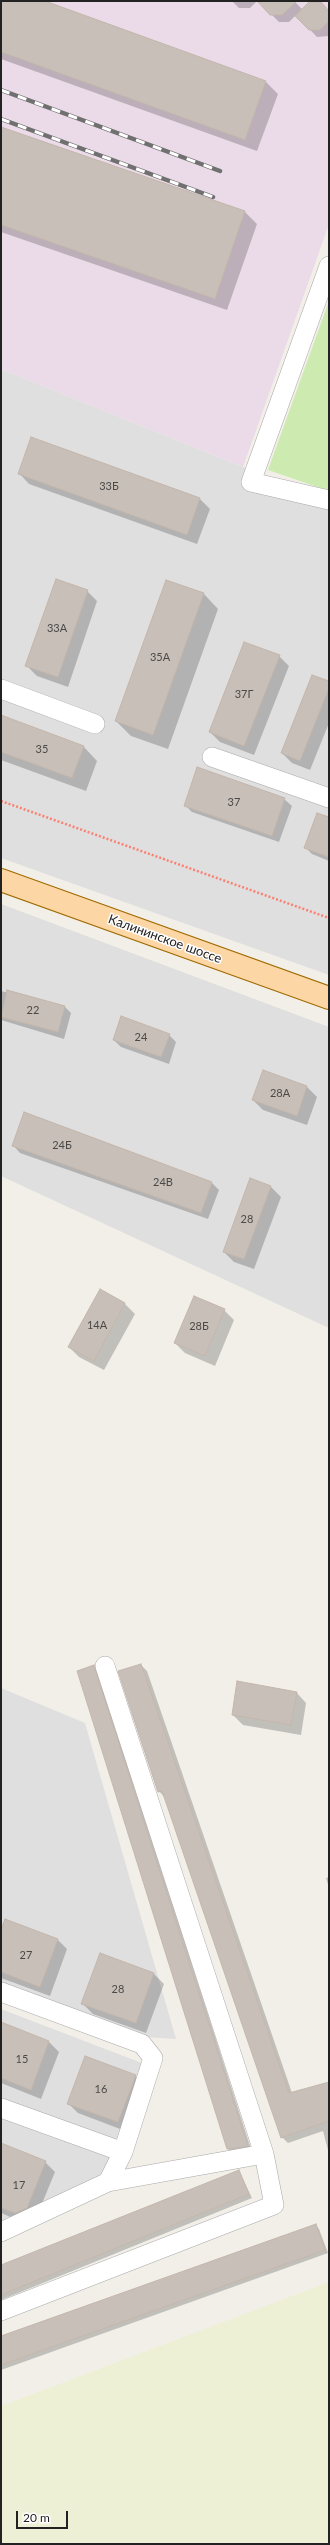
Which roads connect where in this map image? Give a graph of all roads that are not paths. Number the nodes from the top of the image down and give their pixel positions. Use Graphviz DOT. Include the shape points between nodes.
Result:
graph roads {
  1 [pos="329,266"];
  2 [pos="329,500"];
  3 [pos="1,689"];
  4 [pos="95,724"];
  5 [pos="212,757"];
  6 [pos="329,798"];
  7 [pos="1,880"];
  8 [pos="329,998"];
  9 [pos="105,1666"];
  10 [pos="1,1992"];
  11 [pos="1,2108"];
  12 [pos="123,2152"];
  13 [pos="264,2154"];
  14 [pos="108,2182"];
  15 [pos="1,2232"];
  16 [pos="1,2311"];
  1 -- 2 [label="street" via="251,482"];
  3 -- 4 [label="street"];
  5 -- 6 [label="street"];
  7 -- 8 [label="main road, Калининское шоссе"];
  9 -- 13 [label="street"];
  10 -- 12 [label="street" via="142,2044 152,2058"];
  11 -- 12 [label="street"];
  12 -- 14 [label="street"];
  13 -- 14 [label="street"];
  13 -- 16 [label="street" via="274,2205"];
  14 -- 15 [label="street"];
}
